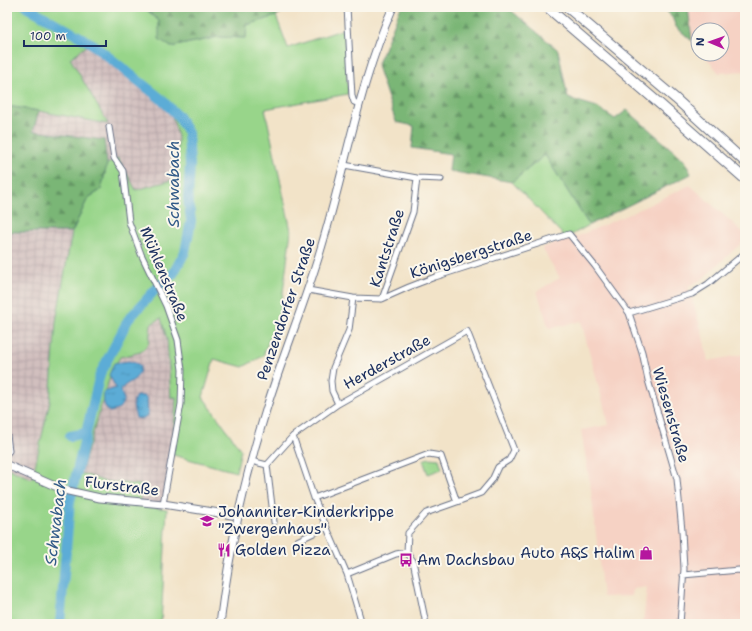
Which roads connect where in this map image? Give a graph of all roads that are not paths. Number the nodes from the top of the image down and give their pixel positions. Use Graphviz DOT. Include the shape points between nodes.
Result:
graph roads {
  1 [pos="347,7"];
  2 [pos="393,7"];
  3 [pos="547,7"];
  4 [pos="567,7"];
  5 [pos="359,104"];
  6 [pos="109,127"];
  7 [pos="745,162"];
  8 [pos="344,165"];
  9 [pos="417,178"];
  10 [pos="441,179"];
  11 [pos="745,179"];
  12 [pos="569,234"];
  13 [pos="745,253"];
  14 [pos="308,290"];
  15 [pos="354,298"];
  16 [pos="382,299"];
  17 [pos="629,313"];
  18 [pos="338,404"];
  19 [pos="7,435"];
  20 [pos="293,436"];
  21 [pos="7,453"];
  22 [pos="251,461"];
  23 [pos="267,464"];
  24 [pos="7,465"];
  25 [pos="314,498"];
  26 [pos="457,502"];
  27 [pos="163,504"];
  28 [pos="238,516"];
  29 [pos="274,522"];
  30 [pos="326,527"];
  31 [pos="297,541"];
  32 [pos="407,552"];
  33 [pos="745,572"];
  34 [pos="347,574"];
  35 [pos="683,575"];
  36 [pos="220,624"];
  37 [pos="362,624"];
  38 [pos="426,624"];
  39 [pos="680,624"];
  1 -- 5 [label="street" via="352,96 354,102"];
  2 -- 5 [label="main road, Penzendorfer Straße" via="366,77"];
  3 -- 11 [label="highway"];
  4 -- 7 [label="highway" via="676,99"];
  5 -- 8 [label="main road, Penzendorfer Straße"];
  6 -- 27 [label="street, Mühlenstraße" via="114,158 123,171 129,222 140,254 166,306 178,340 182,370 181,404"];
  8 -- 9 [label="street"];
  8 -- 14 [label="main road, Penzendorfer Straße"];
  9 -- 10 [label="street"];
  9 -- 16 [label="street, Kantstraße" via="413,212"];
  12 -- 16 [label="street, Königsbergstraße" via="435,277"];
  12 -- 17 [label="street, Wiesenstraße"];
  13 -- 17 [label="street" via="696,292"];
  14 -- 15 [label="street, Kantstraße"];
  14 -- 22 [label="main road, Penzendorfer Straße" via="277,375"];
  15 -- 16 [label="street, Kantstraße"];
  15 -- 18 [label="street" via="349,330 333,368 331,381"];
  17 -- 35 [label="street, Wiesenstraße" via="677,479"];
  18 -- 20 [label="street, Herderstraße"];
  18 -- 26 [label="street, Herderstraße" via="467,331 514,450 509,460 498,467 482,493"];
  19 -- 21 [label="street"];
  20 -- 23 [label="street, Herderstraße"];
  20 -- 25 [label="street"];
  22 -- 23 [label="street"];
  22 -- 28 [label="main road, Penzendorfer Straße"];
  23 -- 29 [label="street"];
  24 -- 27 [label="main road, Flurstraße" via="79,494"];
  25 -- 26 [label="street" via="429,454 440,456"];
  25 -- 30 [label="street"];
  26 -- 32 [label="street" via="426,513 408,533"];
  27 -- 28 [label="main road, Flurstraße"];
  28 -- 36 [label="main road, Penzendorfer Straße"];
  30 -- 31 [label="street"];
  30 -- 34 [label="street"];
  32 -- 34 [label="street"];
  32 -- 38 [label="street" via="412,561"];
  33 -- 35 [label="street" via="739,570"];
  34 -- 37 [label="street"];
  35 -- 39 [label="street, Wiesenstraße"];
}
